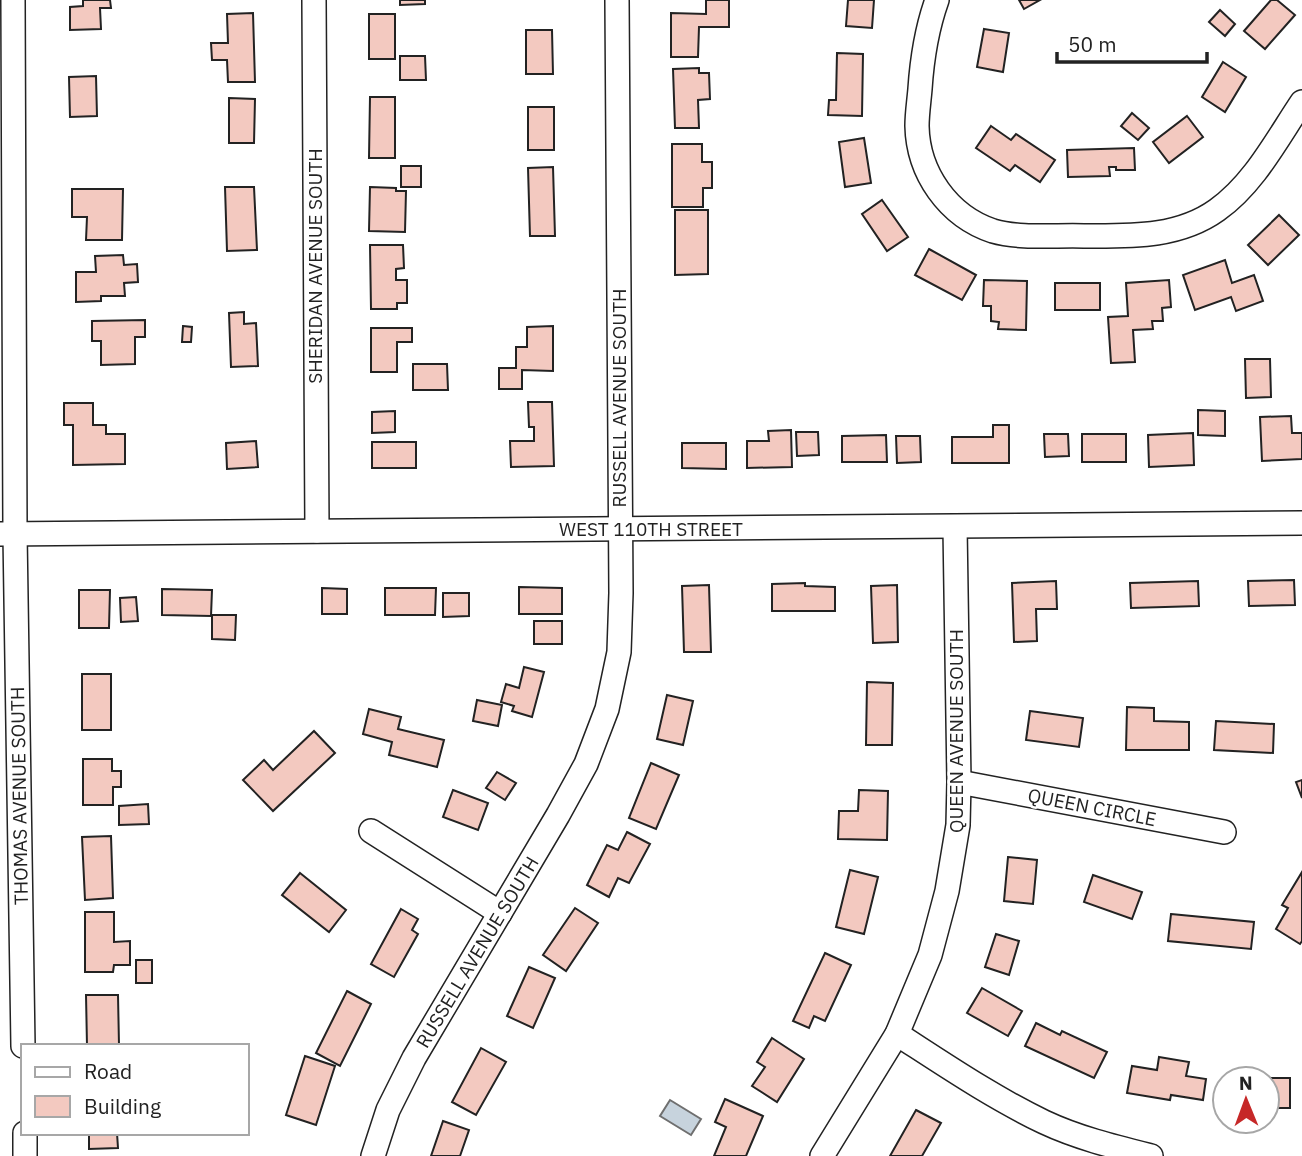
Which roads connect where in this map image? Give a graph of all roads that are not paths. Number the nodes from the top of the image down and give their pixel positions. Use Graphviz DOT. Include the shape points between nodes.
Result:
graph roads {
  1 [pos="13,0"];
  2 [pos="314,0"];
  3 [pos="617,0"];
  4 [pos="937,0"];
  5 [pos="1302,102"];
  6 [pos="1302,523"];
  7 [pos="955,527"];
  8 [pos="620,530"];
  9 [pos="317,531"];
  10 [pos="7,534"];
  11 [pos="959,782"];
  12 [pos="371,831"];
  13 [pos="1224,832"];
  14 [pos="500,913"];
  15 [pos="897,1034"];
  16 [pos="23,1044"];
  17 [pos="25,1135"];
  18 [pos="25,1156"];
  19 [pos="373,1156"];
  20 [pos="822,1156"];
  21 [pos="1151,1156"];
  1 -- 10 [label="street, THOMAS AVENUE SOUTH"];
  2 -- 9 [label="street, SHERIDAN AVENUE SOUTH"];
  3 -- 8 [label="street, RUSSELL AVENUE SOUTH"];
  4 -- 5 [label="street" via="921,69 917,126 921,154 947,203 969,220 995,231 1132,236 1190,225 1238,194"];
  6 -- 7 [label="street, WEST 110TH STREET"];
  7 -- 8 [label="street, WEST 110TH STREET"];
  7 -- 11 [label="street, QUEEN AVENUE SOUTH"];
  8 -- 9 [label="street, WEST 110TH STREET"];
  8 -- 14 [label="street, RUSSELL AVENUE SOUTH" via="619,652 607,709 586,764"];
  9 -- 10 [label="street, WEST 110TH STREET"];
  10 -- 16 [label="street, THOMAS AVENUE SOUTH"];
  11 -- 13 [label="street, QUEEN CIRCLE"];
  11 -- 15 [label="street, QUEEN AVENUE SOUTH" via="958,825 947,891 930,955"];
  12 -- 14 [label="street"];
  14 -- 19 [label="street, RUSSELL AVENUE SOUTH" via="414,1058 388,1110"];
  15 -- 20 [label="street, QUEEN AVENUE SOUTH"];
  15 -- 21 [label="street" via="992,1095 1046,1123"];
  17 -- 18 [label="street"];
}
